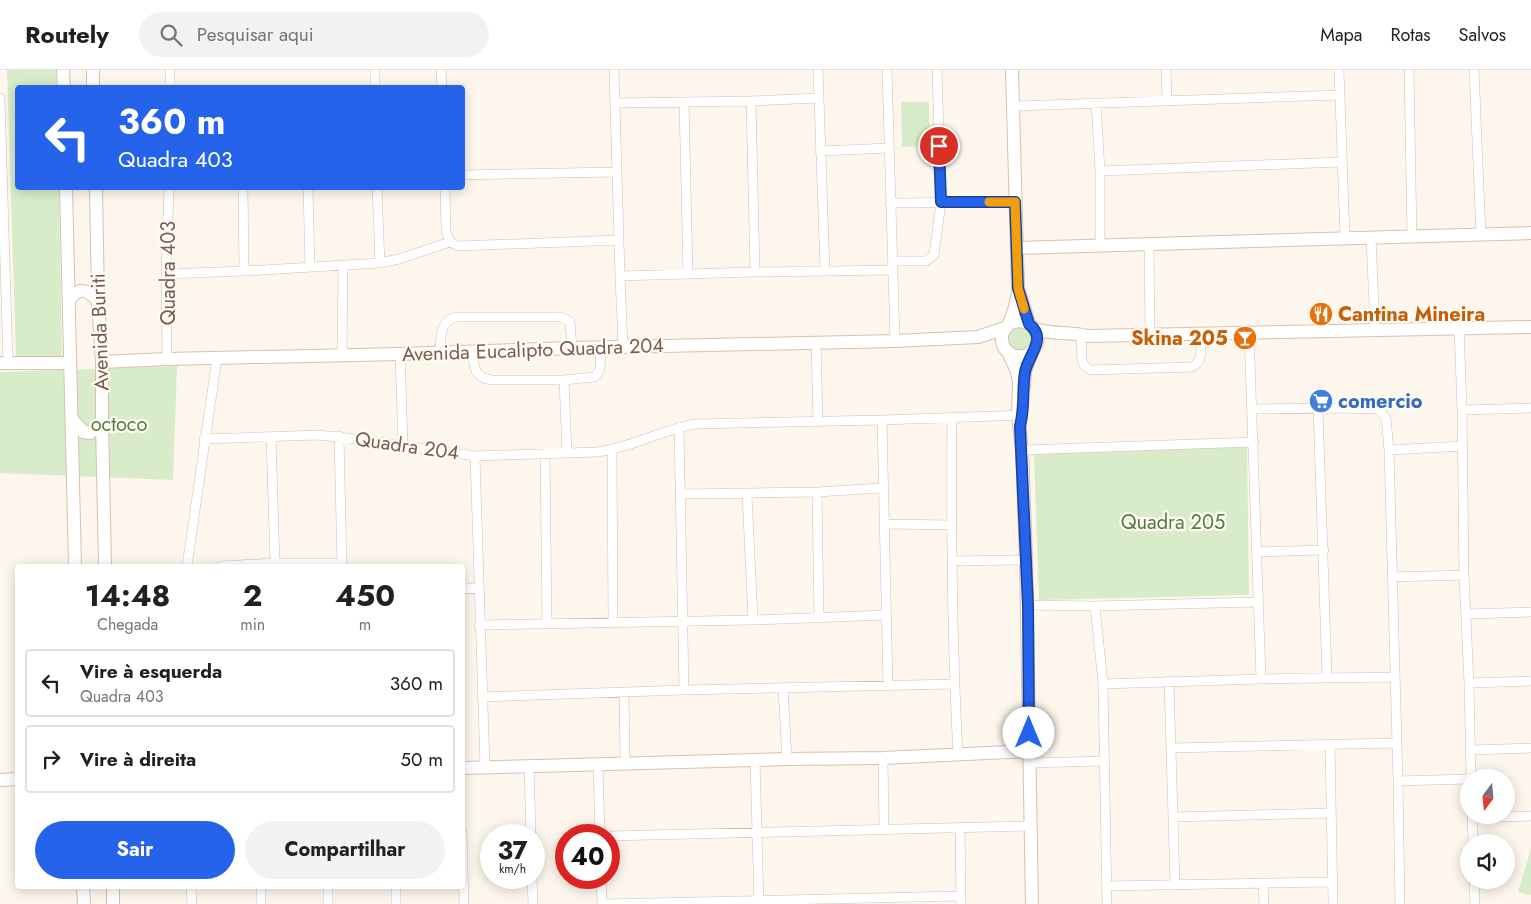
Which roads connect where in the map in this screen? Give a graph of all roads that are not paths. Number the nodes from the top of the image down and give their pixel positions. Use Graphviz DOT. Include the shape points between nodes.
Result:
graph roads {
  1 [pos="63,70"];
  2 [pos="93,70"];
  3 [pos="170,70"];
  4 [pos="375,70"];
  5 [pos="441,70"];
  6 [pos="614,70"];
  7 [pos="818,70"];
  8 [pos="887,70"];
  9 [pos="937,70"];
  10 [pos="1012,70"];
  11 [pos="1166,70"];
  12 [pos="1339,70"];
  13 [pos="1409,70"];
  14 [pos="1474,70"];
  15 [pos="64,85"];
  16 [pos="93,85"];
  17 [pos="170,85"];
  18 [pos="375,85"];
  19 [pos="442,85"];
  20 [pos="1340,95"];
  21 [pos="0,98"];
  22 [pos="819,98"];
  23 [pos="1167,100"];
  24 [pos="751,101"];
  25 [pos="684,102"];
  26 [pos="1096,102"];
  27 [pos="615,103"];
  28 [pos="1013,106"];
  29 [pos="889,148"];
  30 [pos="820,151"];
  31 [pos="1341,162"];
  32 [pos="1100,171"];
  33 [pos="617,172"];
  34 [pos="465,175"];
  35 [pos="66,190"];
  36 [pos="96,190"];
  37 [pos="169,190"];
  38 [pos="243,190"];
  39 [pos="308,190"];
  40 [pos="377,190"];
  41 [pos="445,190"];
  42 [pos="941,202"];
  43 [pos="1015,202"];
  44 [pos="890,203"];
  45 [pos="2,223"];
  46 [pos="1531,233"];
  47 [pos="1481,235"];
  48 [pos="1412,237"];
  49 [pos="1345,238"];
  50 [pos="1371,238"];
  51 [pos="619,240"];
  52 [pos="450,242"];
  53 [pos="1149,244"];
  54 [pos="1100,245"];
  55 [pos="1017,248"];
  56 [pos="380,263"];
  57 [pos="893,265"];
  58 [pos="343,266"];
  59 [pos="310,267"];
  60 [pos="244,271"];
  61 [pos="825,271"];
  62 [pos="755,272"];
  63 [pos="166,274"];
  64 [pos="688,274"];
  65 [pos="620,276"];
  66 [pos="1018,288"];
  67 [pos="69,301"];
  68 [pos="98,301"];
  69 [pos="1007,326"];
  70 [pos="1032,326"];
  71 [pos="1459,327"];
  72 [pos="1531,327"];
  73 [pos="1375,329"];
  74 [pos="1249,332"];
  75 [pos="1200,334"];
  76 [pos="1150,335"];
  77 [pos="1083,336"];
  78 [pos="964,338"];
  79 [pos="895,341"];
  80 [pos="816,342"];
  81 [pos="623,347"];
  82 [pos="572,348"];
  83 [pos="601,348"];
  84 [pos="1033,350"];
  85 [pos="472,352"];
  86 [pos="1007,352"];
  87 [pos="440,353"];
  88 [pos="400,354"];
  89 [pos="342,355"];
  90 [pos="168,358"];
  91 [pos="217,358"];
  92 [pos="102,362"];
  93 [pos="4,363"];
  94 [pos="69,363"];
  95 [pos="564,380"];
  96 [pos="1318,408"];
  97 [pos="1531,408"];
  98 [pos="1253,409"];
  99 [pos="1462,410"];
  100 [pos="952,418"];
  101 [pos="72,419"];
  102 [pos="1021,419"];
  103 [pos="882,420"];
  104 [pos="102,422"];
  105 [pos="818,422"];
  106 [pos="679,427"];
  107 [pos="339,436"];
  108 [pos="271,438"];
  109 [pos="204,439"];
  110 [pos="1254,442"];
  111 [pos="403,445"];
  112 [pos="1463,446"];
  113 [pos="1022,450"];
  114 [pos="1389,450"];
  115 [pos="612,451"];
  116 [pos="567,453"];
  117 [pos="545,454"];
  118 [pos="475,456"];
  119 [pos="882,488"];
  120 [pos="816,492"];
  121 [pos="681,494"];
  122 [pos="747,494"];
  123 [pos="884,524"];
  124 [pos="952,525"];
  125 [pos="1324,550"];
  126 [pos="1257,552"];
  127 [pos="1026,560"];
  128 [pos="953,561"];
  129 [pos="276,563"];
  130 [pos="75,564"];
  131 [pos="106,564"];
  132 [pos="186,564"];
  133 [pos="258,564"];
  134 [pos="309,564"];
  135 [pos="342,564"];
  136 [pos="1464,575"];
  137 [pos="1392,577"];
  138 [pos="479,588"];
  139 [pos="465,589"];
  140 [pos="1258,602"];
  141 [pos="1028,606"];
  142 [pos="1095,606"];
  143 [pos="1531,612"];
  144 [pos="1466,614"];
  145 [pos="886,615"];
  146 [pos="819,617"];
  147 [pos="753,620"];
  148 [pos="683,622"];
  149 [pos="613,623"];
  150 [pos="547,624"];
  151 [pos="479,625"];
  152 [pos="1327,676"];
  153 [pos="1395,677"];
  154 [pos="1261,679"];
  155 [pos="1169,681"];
  156 [pos="1531,681"];
  157 [pos="1469,683"];
  158 [pos="954,684"];
  159 [pos="1103,684"];
  160 [pos="888,686"];
  161 [pos="783,688"];
  162 [pos="684,690"];
  163 [pos="624,693"];
  164 [pos="482,697"];
  165 [pos="1396,743"];
  166 [pos="1330,745"];
  167 [pos="1171,748"];
  168 [pos="1531,748"];
  169 [pos="1471,750"];
  170 [pos="958,755"];
  171 [pos="1029,757"];
  172 [pos="883,758"];
  173 [pos="787,759"];
  174 [pos="755,760"];
  175 [pos="1104,761"];
  176 [pos="625,763"];
  177 [pos="598,764"];
  178 [pos="529,766"];
  179 [pos="485,767"];
  180 [pos="465,768"];
  181 [pos="1470,769"];
  182 [pos="1460,778"];
  183 [pos="0,780"];
  184 [pos="15,780"];
  185 [pos="1398,781"];
  186 [pos="1331,813"];
  187 [pos="1515,816"];
  188 [pos="1531,816"];
  189 [pos="1174,817"];
  190 [pos="531,824"];
  191 [pos="600,824"];
  192 [pos="1031,826"];
  193 [pos="960,827"];
  194 [pos="884,829"];
  195 [pos="756,832"];
  196 [pos="620,836"];
  197 [pos="1332,882"];
  198 [pos="1263,883"];
  199 [pos="1175,885"];
  200 [pos="1107,886"];
  201 [pos="83,889"];
  202 [pos="113,889"];
  203 [pos="191,889"];
  204 [pos="261,889"];
  205 [pos="328,889"];
  206 [pos="396,889"];
  207 [pos="464,889"];
  208 [pos="532,889"];
  209 [pos="601,889"];
  210 [pos="1474,889"];
  211 [pos="961,900"];
  212 [pos="759,902"];
  213 [pos="84,904"];
  214 [pos="113,904"];
  215 [pos="192,904"];
  216 [pos="261,904"];
  217 [pos="328,904"];
  218 [pos="396,904"];
  219 [pos="464,904"];
  220 [pos="533,904"];
  221 [pos="602,904"];
  222 [pos="1032,904"];
  223 [pos="1107,904"];
  224 [pos="1264,904"];
  225 [pos="1333,904"];
  226 [pos="1400,904"];
  227 [pos="1475,904"];
  1 -- 15 [label="street"];
  2 -- 16 [label="street"];
  3 -- 17 [label="street"];
  4 -- 18 [label="street"];
  5 -- 19 [label="street"];
  6 -- 27 [label="street"];
  7 -- 22 [label="street"];
  8 -- 29 [label="street"];
  9 -- 42 [label="street"];
  10 -- 28 [label="street"];
  11 -- 23 [label="street"];
  12 -- 20 [label="street"];
  13 -- 48 [label="street"];
  14 -- 47 [label="street"];
  20 -- 23 [label="street"];
  20 -- 31 [label="street"];
  21 -- 45 [label="street"];
  22 -- 24 [label="street"];
  22 -- 30 [label="street"];
  23 -- 26 [label="street"];
  24 -- 25 [label="street"];
  24 -- 62 [label="street"];
  25 -- 27 [label="street"];
  25 -- 64 [label="street"];
  26 -- 28 [label="street"];
  26 -- 32 [label="street"];
  27 -- 33 [label="street"];
  28 -- 43 [label="street"];
  29 -- 30 [label="street"];
  29 -- 44 [label="street"];
  30 -- 61 [label="street"];
  31 -- 32 [label="street"];
  31 -- 49 [label="street"];
  32 -- 54 [label="street"];
  33 -- 34 [label="street"];
  33 -- 51 [label="street"];
  35 -- 67 [label="street, Avenida Buriti"];
  36 -- 68 [label="street, Avenida Buriti"];
  37 -- 63 [label="street, Quadra 403"];
  38 -- 60 [label="street"];
  39 -- 59 [label="street"];
  40 -- 56 [label="street"];
  41 -- 52 [label="street" via="446,231"];
  42 -- 43 [label="street"];
  42 -- 44 [label="street"];
  42 -- 57 [label="street" via="934,255 926,261"];
  43 -- 55 [label="street"];
  44 -- 57 [label="street"];
  45 -- 93 [label="street"];
  46 -- 47 [label="street"];
  47 -- 48 [label="street"];
  48 -- 50 [label="street"];
  49 -- 50 [label="street"];
  49 -- 53 [label="street"];
  50 -- 73 [label="street"];
  51 -- 52 [label="street" via="464,246"];
  51 -- 65 [label="street"];
  52 -- 56 [label="street"];
  53 -- 54 [label="street"];
  53 -- 76 [label="street"];
  54 -- 55 [label="street"];
  55 -- 66 [label="street"];
  56 -- 58 [label="street"];
  57 -- 61 [label="street"];
  57 -- 79 [label="street"];
  58 -- 59 [label="street"];
  58 -- 89 [label="street"];
  59 -- 60 [label="street"];
  60 -- 63 [label="street"];
  61 -- 62 [label="street"];
  62 -- 64 [label="street"];
  63 -- 90 [label="street, Quadra 403"];
  64 -- 65 [label="street"];
  65 -- 81 [label="street"];
  66 -- 69 [label="street"];
  66 -- 70 [label="street"];
  67 -- 68 [label="street" via="74,294 85,291"];
  67 -- 94 [label="street, Avenida Buriti"];
  68 -- 92 [label="street, Avenida Buriti"];
  69 -- 70 [label="street" via="1018,321"];
  69 -- 78 [label="street" via="985,336"];
  69 -- 86 [label="street" via="1001,338"];
  70 -- 77 [label="street" via="1056,334"];
  70 -- 84 [label="street" via="1038,337"];
  71 -- 72 [label="street"];
  71 -- 73 [label="street"];
  71 -- 99 [label="street"];
  73 -- 74 [label="street"];
  74 -- 75 [label="street"];
  74 -- 98 [label="street"];
  75 -- 76 [label="street"];
  75 -- 77 [label="street" via="1201,358 1192,367 1090,370 1082,361"];
  76 -- 77 [label="street"];
  77 -- 84 [label="street" via="1057,339"];
  78 -- 79 [label="street, Avenida Eucalipto Quadra 204"];
  78 -- 86 [label="street" via="984,341"];
  79 -- 80 [label="street, Avenida Eucalipto Quadra 204"];
  80 -- 81 [label="street, Avenida Eucalipto Quadra 204"];
  80 -- 105 [label="street"];
  81 -- 83 [label="street, Avenida Eucalipto Quadra 204"];
  82 -- 83 [label="street, Avenida Eucalipto Quadra 204"];
  82 -- 85 [label="street, Avenida Eucalipto Quadra 204"];
  82 -- 87 [label="street" via="570,322 561,317 456,317 450,318 443,326"];
  83 -- 95 [label="street" via="600,368 594,378"];
  84 -- 86 [label="street" via="1021,357"];
  84 -- 102 [label="street" via="1025,372"];
  85 -- 87 [label="street, Avenida Eucalipto Quadra 204"];
  85 -- 95 [label="street" via="476,371 483,378"];
  86 -- 102 [label="street" via="1018,376"];
  87 -- 88 [label="street, Avenida Eucalipto Quadra 204"];
  88 -- 89 [label="street, Avenida Eucalipto Quadra 204"];
  88 -- 111 [label="street"];
  89 -- 91 [label="street, Avenida Eucalipto Quadra 204"];
  90 -- 91 [label="street, Avenida Eucalipto Quadra 204"];
  90 -- 92 [label="street, Avenida Eucalipto Quadra 204"];
  91 -- 109 [label="street"];
  92 -- 104 [label="street, Avenida Buriti"];
  93 -- 94 [label="street"];
  94 -- 101 [label="street, Avenida Buriti"];
  95 -- 116 [label="street"];
  96 -- 98 [label="street"];
  96 -- 114 [label="street" via="1378,409 1386,418"];
  96 -- 125 [label="street"];
  97 -- 99 [label="street"];
  98 -- 110 [label="street"];
  99 -- 112 [label="street"];
  100 -- 102 [label="street, Quadra 204"];
  100 -- 103 [label="street, Quadra 204"];
  100 -- 124 [label="street"];
  101 -- 104 [label="street" via="83,432 90,433"];
  101 -- 130 [label="street, Avenida Buriti"];
  102 -- 113 [label="street"];
  103 -- 105 [label="street, Quadra 204"];
  103 -- 119 [label="street"];
  104 -- 131 [label="street, Avenida Buriti"];
  105 -- 106 [label="street, Quadra 204"];
  106 -- 115 [label="street, Quadra 204"];
  106 -- 121 [label="street"];
  107 -- 108 [label="street, Quadra 204"];
  107 -- 111 [label="street, Quadra 204"];
  107 -- 135 [label="street, Quadra 204"];
  108 -- 109 [label="street, Quadra 204"];
  108 -- 129 [label="street"];
  109 -- 132 [label="street"];
  110 -- 113 [label="street"];
  110 -- 126 [label="street"];
  111 -- 118 [label="street, Quadra 204"];
  112 -- 114 [label="street"];
  112 -- 136 [label="street"];
  113 -- 127 [label="street"];
  114 -- 137 [label="street"];
  115 -- 116 [label="street, Quadra 204"];
  115 -- 149 [label="street"];
  116 -- 117 [label="street, Quadra 204"];
  117 -- 118 [label="street, Quadra 204"];
  117 -- 150 [label="street"];
  118 -- 138 [label="street"];
  119 -- 120 [label="street"];
  119 -- 123 [label="street"];
  120 -- 122 [label="street"];
  120 -- 146 [label="street"];
  121 -- 122 [label="street"];
  121 -- 148 [label="street"];
  122 -- 147 [label="street"];
  123 -- 124 [label="street"];
  123 -- 145 [label="street"];
  124 -- 128 [label="street"];
  125 -- 126 [label="street"];
  125 -- 152 [label="street"];
  126 -- 140 [label="street"];
  127 -- 128 [label="street"];
  127 -- 141 [label="street"];
  128 -- 158 [label="street"];
  129 -- 133 [label="street"];
  129 -- 134 [label="street"];
  136 -- 137 [label="street"];
  136 -- 144 [label="street"];
  137 -- 153 [label="street"];
  138 -- 139 [label="street"];
  138 -- 151 [label="street"];
  140 -- 142 [label="street"];
  140 -- 154 [label="street"];
  141 -- 142 [label="street"];
  141 -- 171 [label="street"];
  142 -- 159 [label="street"];
  143 -- 144 [label="street"];
  144 -- 157 [label="street"];
  145 -- 146 [label="street"];
  145 -- 160 [label="street"];
  146 -- 147 [label="street"];
  147 -- 148 [label="street"];
  148 -- 149 [label="street"];
  148 -- 162 [label="street"];
  149 -- 150 [label="street"];
  150 -- 151 [label="street"];
  151 -- 164 [label="street"];
  152 -- 153 [label="street"];
  152 -- 154 [label="street"];
  153 -- 165 [label="street"];
  154 -- 155 [label="street"];
  155 -- 159 [label="street"];
  155 -- 167 [label="street"];
  156 -- 157 [label="street"];
  157 -- 169 [label="street"];
  158 -- 160 [label="street"];
  158 -- 170 [label="street"];
  159 -- 175 [label="street"];
  160 -- 161 [label="street"];
  161 -- 162 [label="street"];
  161 -- 173 [label="street"];
  162 -- 163 [label="street"];
  163 -- 164 [label="street"];
  163 -- 176 [label="street"];
  164 -- 179 [label="street"];
  165 -- 166 [label="street"];
  165 -- 185 [label="street"];
  166 -- 167 [label="street"];
  166 -- 186 [label="street"];
  167 -- 189 [label="street"];
  168 -- 169 [label="street"];
  169 -- 181 [label="street"];
  170 -- 171 [label="street"];
  170 -- 172 [label="street"];
  171 -- 175 [label="street"];
  171 -- 192 [label="street"];
  172 -- 173 [label="street"];
  172 -- 194 [label="street"];
  173 -- 174 [label="street"];
  174 -- 176 [label="street"];
  174 -- 195 [label="street"];
  175 -- 200 [label="street"];
  176 -- 177 [label="street"];
  177 -- 178 [label="street"];
  177 -- 191 [label="street"];
  178 -- 179 [label="street"];
  178 -- 190 [label="street"];
  179 -- 180 [label="street"];
  182 -- 185 [label="street"];
  183 -- 184 [label="street"];
  185 -- 226 [label="street"];
  186 -- 189 [label="street"];
  186 -- 197 [label="street"];
  187 -- 188 [label="street"];
  189 -- 199 [label="street"];
  192 -- 193 [label="street"];
  192 -- 222 [label="street"];
  193 -- 194 [label="street"];
  193 -- 211 [label="street"];
  194 -- 195 [label="street"];
  195 -- 196 [label="street"];
  195 -- 212 [label="street"];
  197 -- 198 [label="street"];
  197 -- 225 [label="street"];
  198 -- 199 [label="street"];
  198 -- 224 [label="street"];
  199 -- 200 [label="street"];
  200 -- 223 [label="street"];
  201 -- 213 [label="street"];
  202 -- 214 [label="street"];
  203 -- 215 [label="street"];
  204 -- 216 [label="street"];
  205 -- 217 [label="street"];
  206 -- 218 [label="street"];
  207 -- 219 [label="street"];
  208 -- 220 [label="street"];
  209 -- 221 [label="street"];
  210 -- 227 [label="street"];
  211 -- 212 [label="street"];
  212 -- 221 [label="street"];
}
